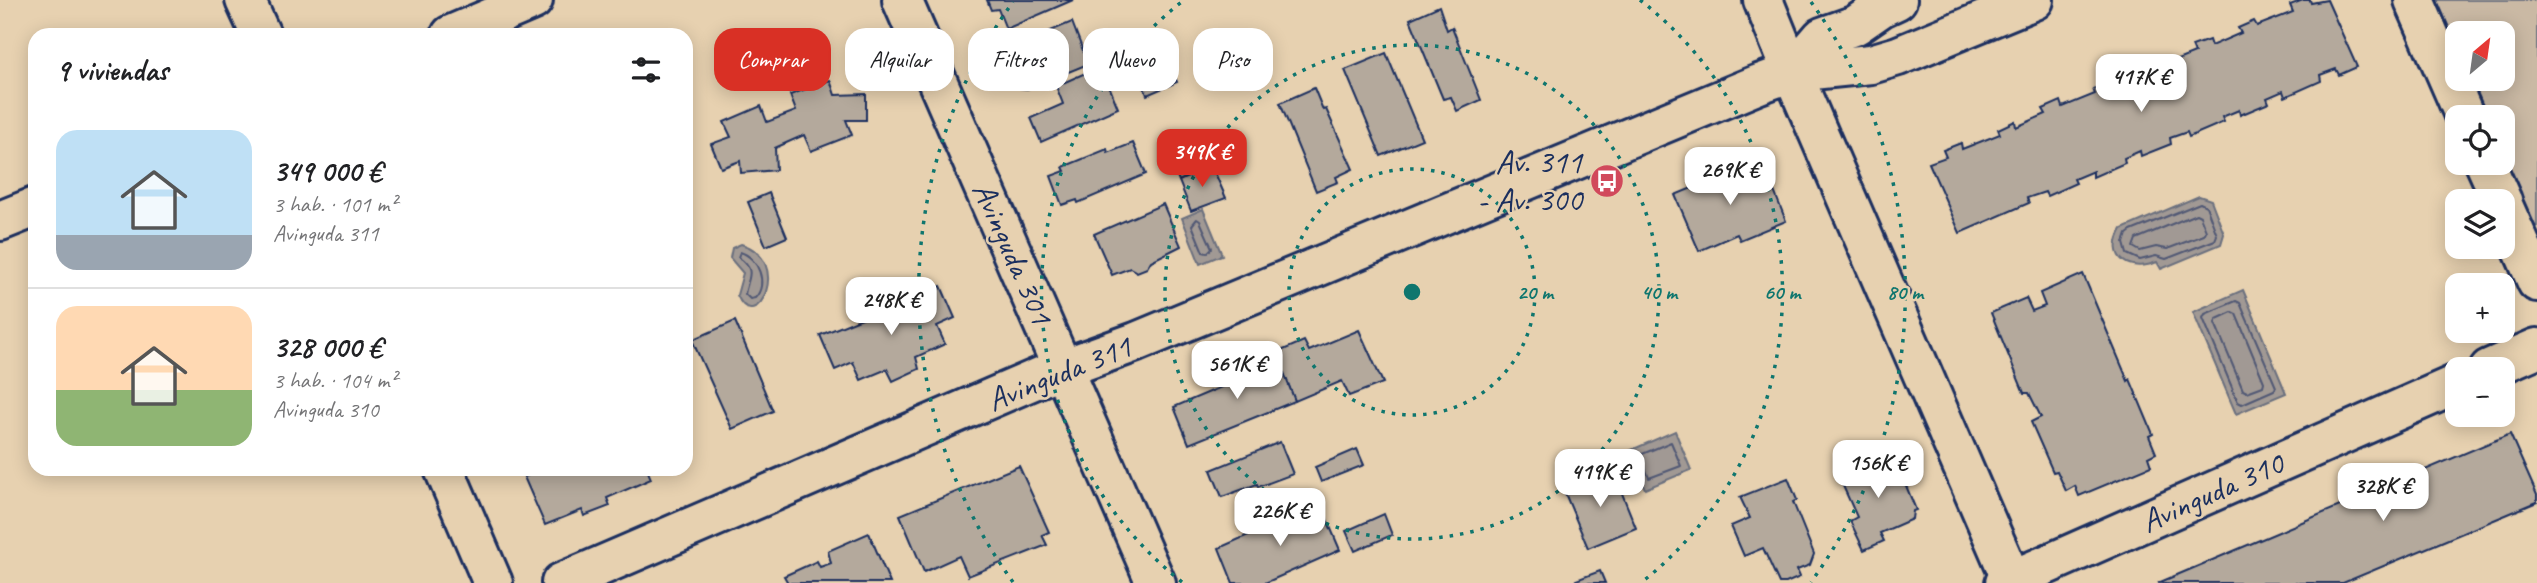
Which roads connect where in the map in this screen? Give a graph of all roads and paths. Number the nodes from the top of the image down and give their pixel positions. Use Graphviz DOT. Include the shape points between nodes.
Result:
graph roads {
  1 [pos="245,0"];
  2 [pos="533,0"];
  3 [pos="902,0"];
  4 [pos="1763,0"];
  5 [pos="1897,0"];
  6 [pos="2034,0"];
  7 [pos="2414,0"];
  8 [pos="258,28"];
  9 [pos="467,28"];
  10 [pos="1792,72"];
  11 [pos="2460,105"];
  12 [pos="28,210"];
  13 [pos="0,221"];
  14 [pos="2515,232"];
  15 [pos="2537,282"];
  16 [pos="2537,348"];
  17 [pos="2515,358"];
  18 [pos="1063,369"];
  19 [pos="2445,389"];
  20 [pos="447,476"];
  21 [pos="2010,582"];
  22 [pos="493,583"];
  23 [pos="561,583"];
  24 [pos="1156,583"];
  1 -- 8 [label="street"];
  2 -- 9 [label="street"];
  3 -- 18 [label="street, Avinguda 301"];
  4 -- 10 [label="street"];
  5 -- 10 [label="street" via="1856,25 1822,37"];
  6 -- 10 [label="street" via="1898,56 1871,64"];
  7 -- 11 [label="street"];
  10 -- 18 [label="street, Avinguda 311"];
  10 -- 21 [label="street"];
  12 -- 13 [label="street"];
  14 -- 15 [label="street"];
  16 -- 17 [label="street"];
  18 -- 23 [label="street, Avinguda 311"];
  18 -- 24 [label="street, Avinguda 301"];
  19 -- 21 [label="street, Avinguda 310"];
  20 -- 22 [label="street"];
}
